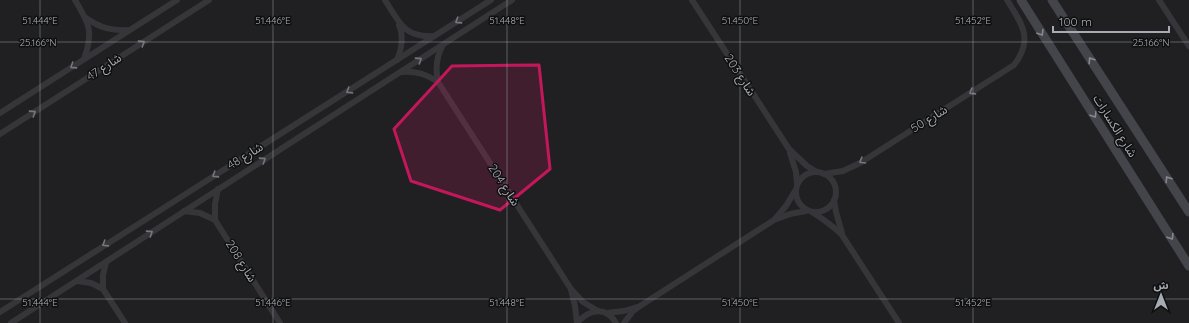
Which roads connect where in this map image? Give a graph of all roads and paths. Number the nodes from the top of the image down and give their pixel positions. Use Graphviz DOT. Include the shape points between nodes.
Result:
graph roads {
  1 [pos="75,0"];
  2 [pos="176,0"];
  3 [pos="209,0"];
  4 [pos="385,0"];
  5 [pos="491,0"];
  6 [pos="512,0"];
  7 [pos="692,0"];
  8 [pos="1007,0"];
  9 [pos="1020,0"];
  10 [pos="1052,0"];
  11 [pos="1159,0"];
  12 [pos="86,18"];
  13 [pos="399,23"];
  14 [pos="130,30"];
  15 [pos="436,36"];
  16 [pos="444,44"];
  17 [pos="1189,46"];
  18 [pos="84,59"];
  19 [pos="397,61"];
  20 [pos="399,72"];
  21 [pos="438,82"];
  22 [pos="0,113"];
  23 [pos="0,134"];
  24 [pos="789,149"];
  25 [pos="817,172"];
  26 [pos="824,174"];
  27 [pos="796,187"];
  28 [pos="218,189"];
  29 [pos="834,200"];
  30 [pos="184,211"];
  31 [pos="809,211"];
  32 [pos="1189,212"];
  33 [pos="215,220"];
  34 [pos="774,220"];
  35 [pos="842,235"];
  36 [pos="106,262"];
  37 [pos="1189,266"];
  38 [pos="77,281"];
  39 [pos="103,289"];
  40 [pos="571,289"];
  41 [pos="640,306"];
  42 [pos="598,311"];
  43 [pos="0,312"];
  44 [pos="606,313"];
  45 [pos="11,323"];
  46 [pos="125,323"];
  47 [pos="280,323"];
  48 [pos="577,323"];
  49 [pos="616,323"];
  50 [pos="624,323"];
  51 [pos="900,323"];
  1 -- 12 [label="street"];
  2 -- 14 [label="street, شارع 47"];
  23 -- 3 [label="street, شارع 47, one-way"];
  4 -- 13 [label="street"];
  5 -- 15 [label="street, شارع 48, one-way"];
  6 -- 16 [label="street, شارع 48"];
  7 -- 24 [label="street, شارع 203"];
  8 -- 26 [label="street, شارع 50, one-way" via="1023,27 1025,37 1024,47 1014,65 856,165 843,171"];
  9 -- 37 [label="street, شارع الكسارات, one-way"];
  32 -- 10 [label="street, شارع الكسارات, one-way"];
  11 -- 17 [label="street"];
  12 -- 14 [label="street" via="107,29"];
  12 -- 18 [label="street" via="89,39"];
  13 -- 15 [label="street" via="415,35"];
  13 -- 19 [label="street" via="402,45"];
  14 -- 18 [label="street, شارع 47"];
  15 -- 19 [label="street, شارع 48"];
  20 -- 16 [label="street, شارع 48, one-way"];
  16 -- 21 [label="street, شارع 204" via="436,62"];
  18 -- 22 [label="street, شارع 47, one-way"];
  19 -- 43 [label="street, شارع 48, one-way"];
  20 -- 21 [label="street" via="420,73"];
  28 -- 20 [label="street, شارع 48, one-way"];
  21 -- 40 [label="street, شارع 204"];
  24 -- 25 [label="street, شارع 203"];
  24 -- 27 [label="street, شارع 203" via="795,166"];
  25 -- 26 [label="street"];
  25 -- 27 [label="street" via="805,175"];
  26 -- 29 [label="street" via="834,185"];
  27 -- 31 [label="street" via="798,202"];
  27 -- 34 [label="street" via="786,206"];
  28 -- 30 [label="street, شارع 48"];
  28 -- 33 [label="street"];
  29 -- 31 [label="street" via="828,209 817,213"];
  29 -- 35 [label="street"];
  30 -- 33 [label="street" via="200,213"];
  36 -- 30 [label="street, شارع 48, one-way"];
  31 -- 34 [label="street"];
  31 -- 35 [label="street"];
  33 -- 47 [label="street, شارع 208"];
  34 -- 41 [label="street"];
  35 -- 51 [label="street"];
  36 -- 38 [label="street, شارع 48"];
  36 -- 39 [label="street"];
  38 -- 39 [label="street" via="91,283"];
  38 -- 45 [label="street, شارع 48"];
  39 -- 46 [label="street"];
  40 -- 42 [label="street, شارع 204" via="583,302"];
  40 -- 48 [label="street, شارع 204"];
  41 -- 44 [label="street"];
  41 -- 50 [label="street"];
  42 -- 44 [label="street, شارع 204"];
  42 -- 48 [label="street" via="590,312"];
  44 -- 49 [label="street" via="612,316"];
}
